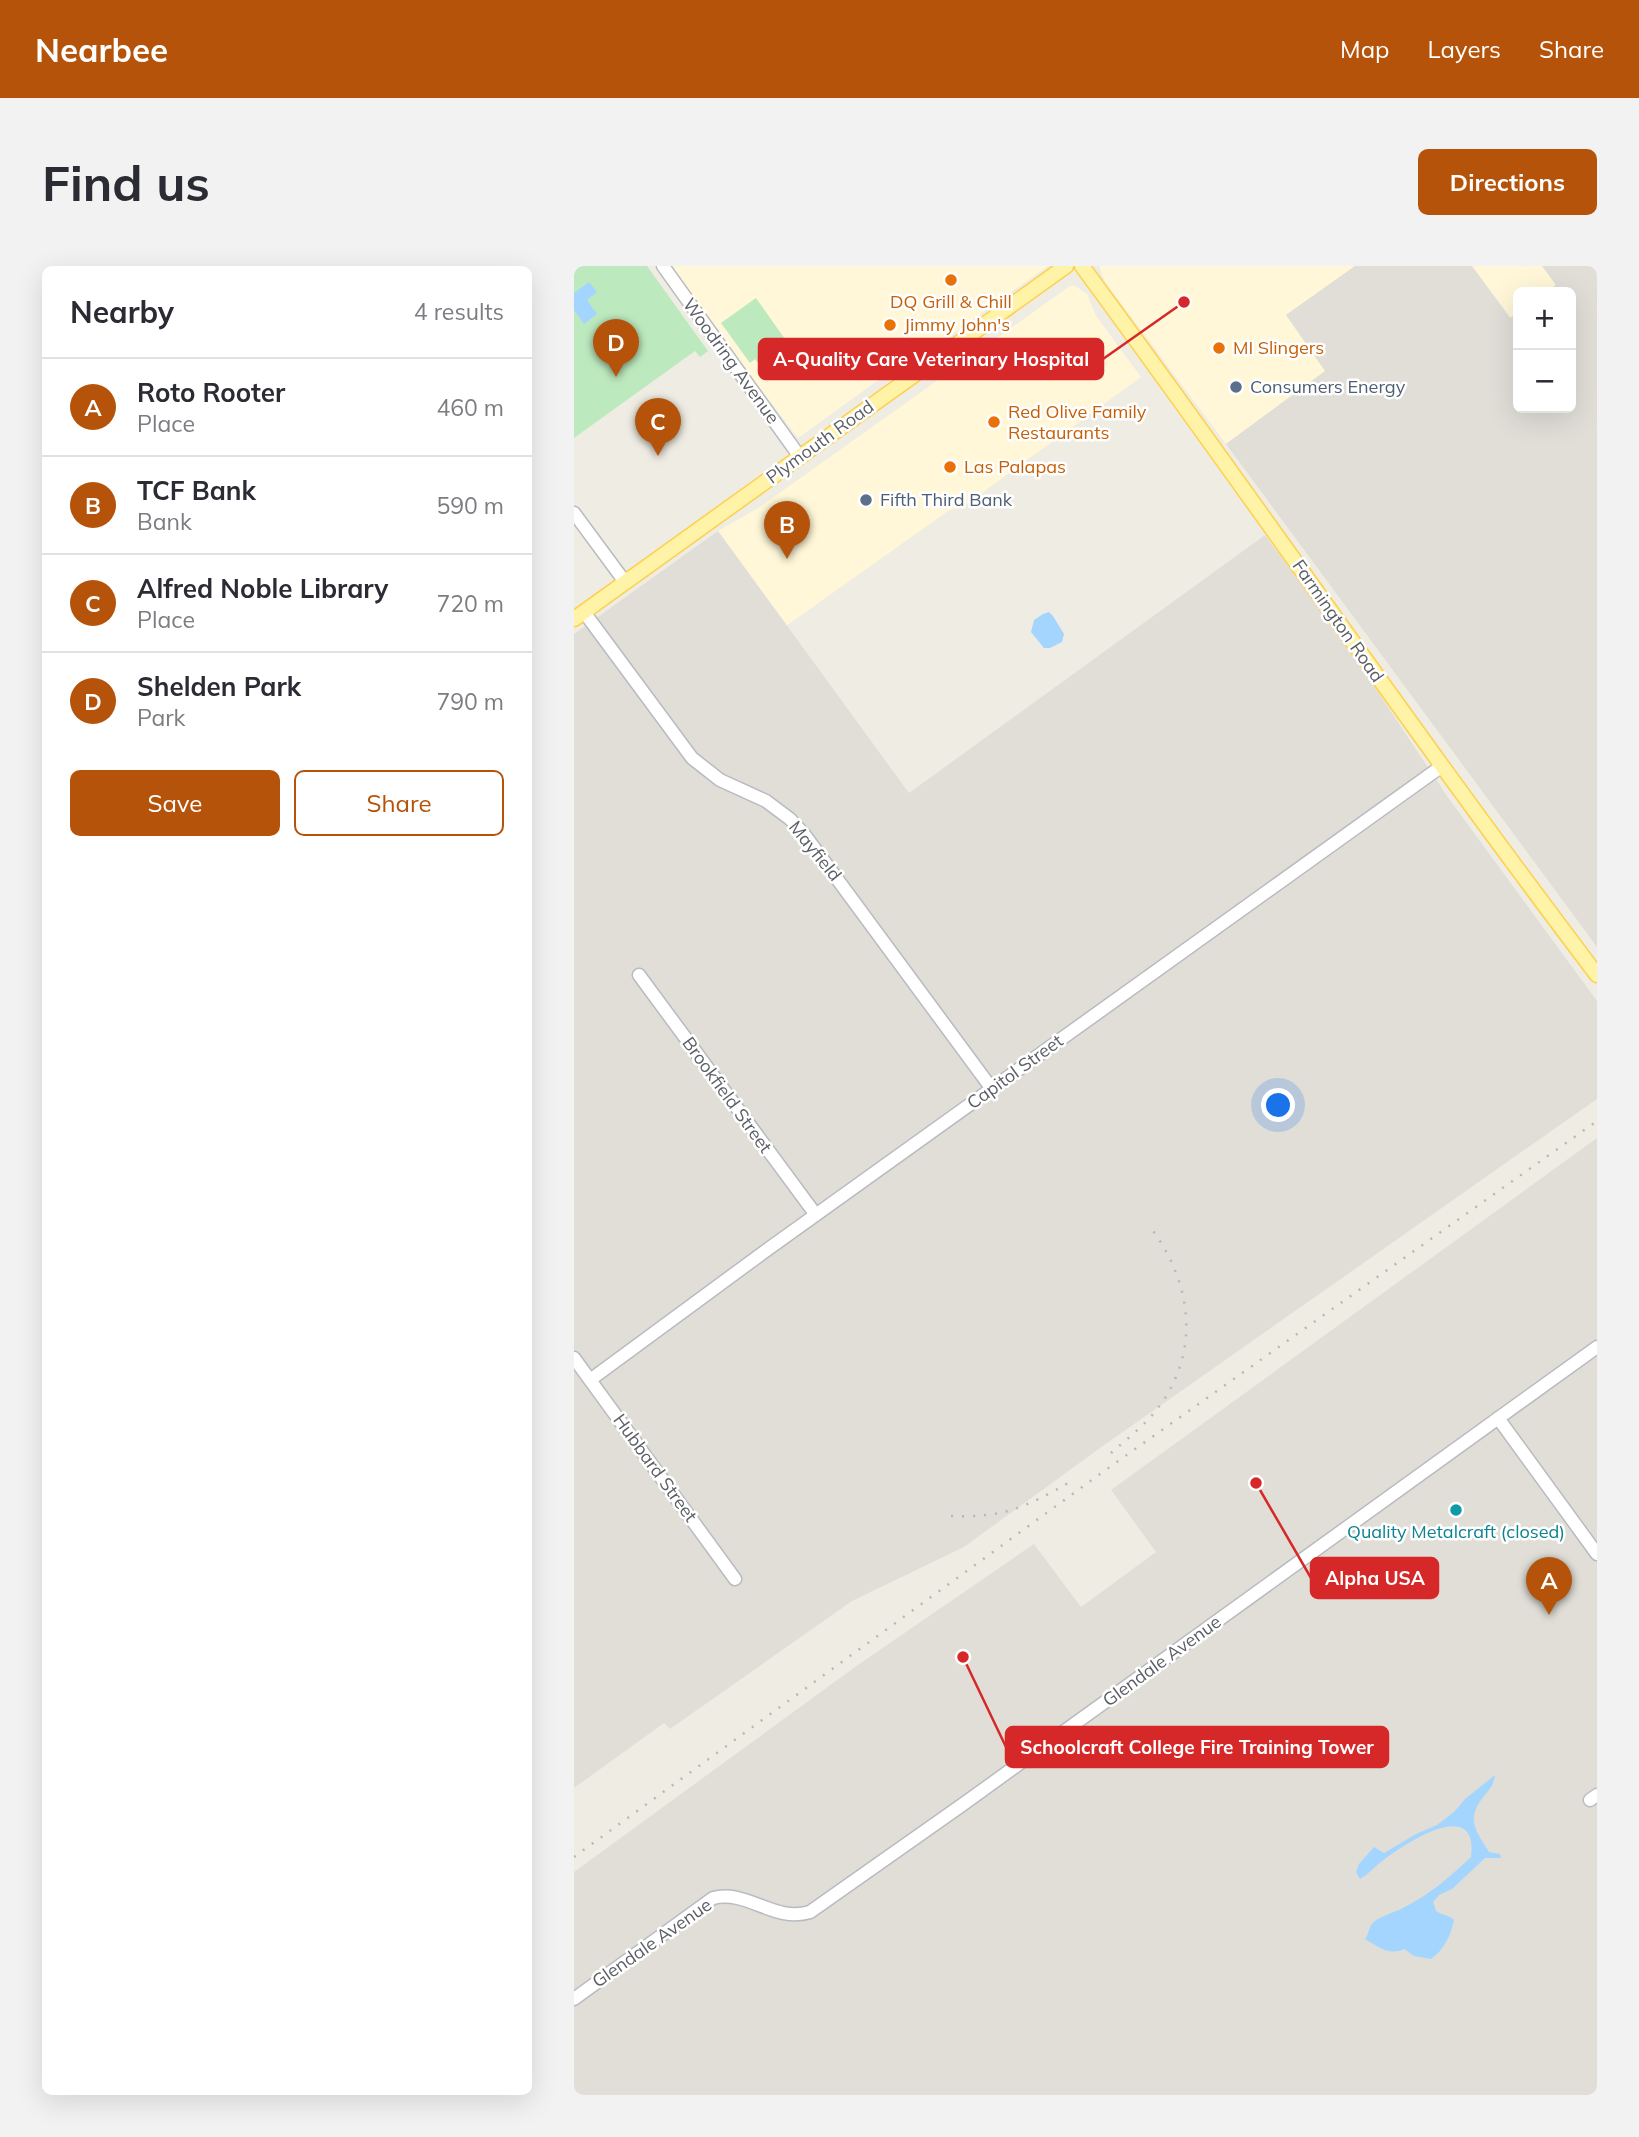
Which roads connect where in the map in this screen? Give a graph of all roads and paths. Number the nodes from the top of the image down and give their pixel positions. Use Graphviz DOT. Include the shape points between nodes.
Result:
graph roads {
  1 [pos="663,266"];
  2 [pos="1066,266"];
  3 [pos="1082,266"];
  4 [pos="800,457"];
  5 [pos="574,513"];
  6 [pos="625,582"];
  7 [pos="579,615"];
  8 [pos="1442,766"];
  9 [pos="639,975"];
  10 [pos="1597,975"];
  11 [pos="992,1089"];
  12 [pos="816,1215"];
  13 [pos="1597,1347"];
  14 [pos="574,1358"];
  15 [pos="590,1380"];
  16 [pos="1498,1418"];
  17 [pos="1597,1554"];
  18 [pos="736,1578"];
  19 [pos="574,1999"];
  1 -- 4 [label="street, Woodring Avenue"];
  2 -- 4 [label="main road, Plymouth Road"];
  3 -- 8 [label="main road, Farmington Road"];
  4 -- 6 [label="main road, Plymouth Road"];
  5 -- 6 [label="street"];
  6 -- 7 [label="main road, Plymouth Road"];
  7 -- 11 [label="street, Mayfield" via="692,758 720,780 766,801 804,834"];
  8 -- 10 [label="main road, Farmington Road"];
  8 -- 11 [label="street, Capitol Street"];
  9 -- 12 [label="street, Brookfield Street"];
  11 -- 12 [label="street, Capitol Street"];
  12 -- 15 [label="street, Capitol Street"];
  13 -- 16 [label="street, Glendale Avenue"];
  14 -- 15 [label="street, Hubbard Street"];
  15 -- 18 [label="street, Hubbard Street"];
  16 -- 17 [label="street"];
  16 -- 19 [label="street, Glendale Avenue" via="810,1912 793,1916 732,1896 713,1898"];
}
